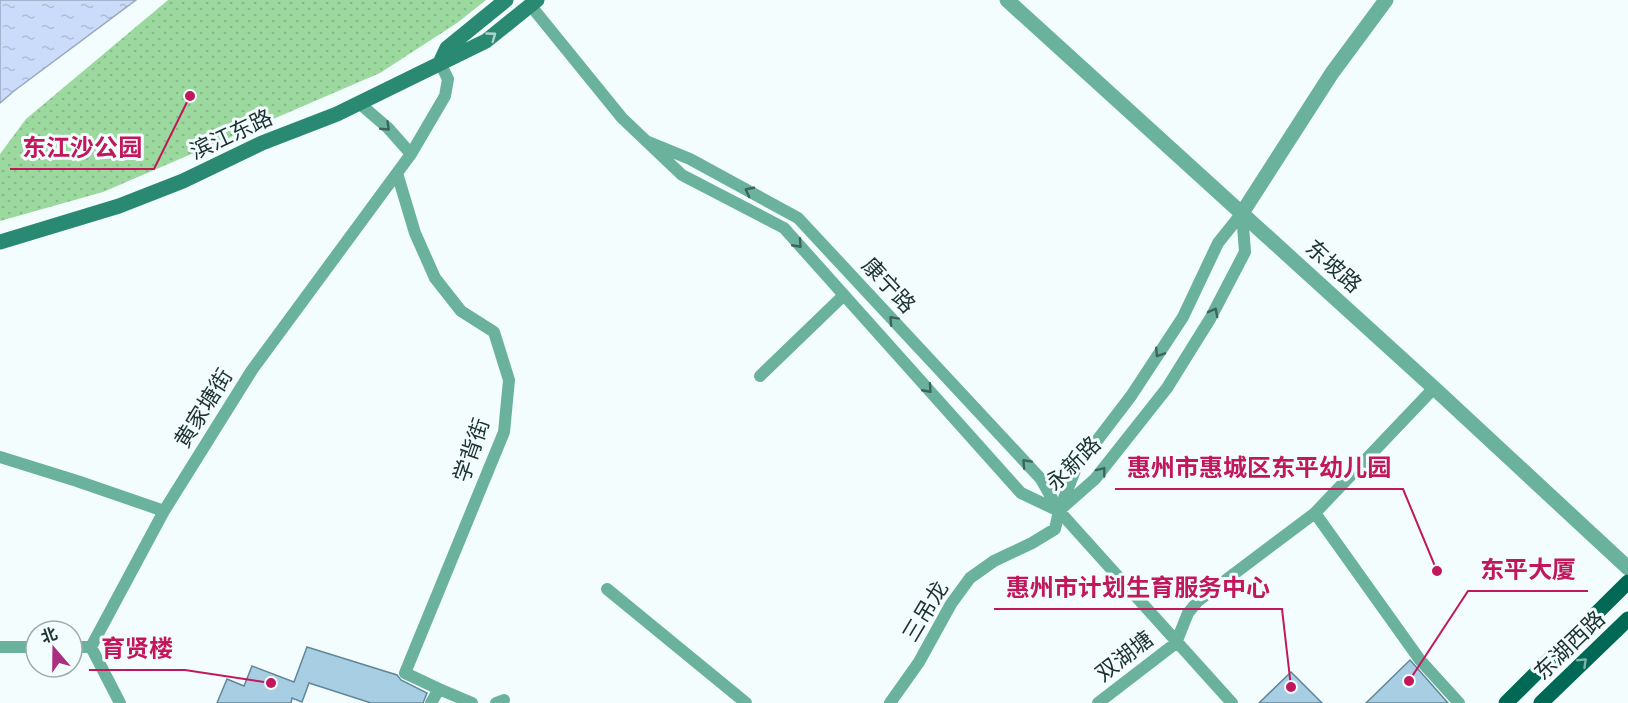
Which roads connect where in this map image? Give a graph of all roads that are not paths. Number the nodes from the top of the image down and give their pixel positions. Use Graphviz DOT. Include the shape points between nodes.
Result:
graph roads {
  1 [pos="506,0"];
  2 [pos="1007,0"];
  3 [pos="1386,0"];
  4 [pos="534,3"];
  5 [pos="440,63"];
  6 [pos="359,103"];
  7 [pos="646,141"];
  8 [pos="411,154"];
  9 [pos="397,173"];
  10 [pos="1242,213"];
  11 [pos="0,242"];
  12 [pos="844,295"];
  13 [pos="760,376"];
  14 [pos="1434,388"];
  15 [pos="0,457"];
  16 [pos="1059,510"];
  17 [pos="164,511"];
  18 [pos="1315,513"];
  19 [pos="1628,568"];
  20 [pos="1628,582"];
  21 [pos="607,589"];
  22 [pos="1628,619"];
  23 [pos="1176,643"];
  24 [pos="0,647"];
  25 [pos="24,647"];
  26 [pos="84,647"];
  27 [pos="91,647"];
  28 [pos="439,689"];
  29 [pos="120,703"];
  30 [pos="431,703"];
  31 [pos="472,703"];
  32 [pos="746,703"];
  33 [pos="890,703"];
  34 [pos="1098,703"];
  35 [pos="1232,703"];
  36 [pos="1459,703"];
  37 [pos="1506,703"];
  38 [pos="1541,703"];
  1 -- 5 [label="main road, 滨江东路" via="447,48"];
  2 -- 10 [label="street, 东坡路"];
  3 -- 10 [label="street, 永新路" via="1332,73"];
  5 -- 4 [label="main road, 滨江东路, one-way" via="486,41"];
  4 -- 7 [label="street, 康宁路" via="622,118"];
  5 -- 6 [label="main road, 滨江东路"];
  5 -- 8 [label="street, 黄家塘街" via="448,79 445,96"];
  6 -- 8 [label="street, one-way"];
  6 -- 11 [label="main road, 滨江东路" via="262,143 183,182"];
  7 -- 12 [label="street, 康宁路, one-way" via="682,174 784,228"];
  16 -- 7 [label="street, 康宁路, one-way" via="1041,479 798,218 690,159"];
  8 -- 9 [label="street, 黄家塘街"];
  9 -- 17 [label="street, 黄家塘街" via="252,370"];
  9 -- 28 [label="street, 学背街" via="415,233 435,278 461,310 494,332 508,380 504,432 405,673"];
  10 -- 14 [label="street, 东坡路"];
  10 -- 16 [label="street, 永新路, one-way" via="1218,243 1183,317 1131,396 1076,468"];
  16 -- 10 [label="street, 永新路, one-way" via="1095,479 1160,397 1210,319 1245,252"];
  12 -- 13 [label="street"];
  12 -- 16 [label="street, 康宁路, one-way" via="1021,493"];
  14 -- 18 [label="street"];
  14 -- 19 [label="street, 东坡路"];
  15 -- 17 [label="street"];
  16 -- 23 [label="street, 康宁路"];
  16 -- 33 [label="street, 三吊龙" via="1055,529 970,578"];
  17 -- 27 [label="street, 黄家塘街"];
  18 -- 23 [label="street" via="1198,601 1188,613"];
  18 -- 36 [label="street" via="1419,660"];
  20 -- 37 [label="main road, 东湖西路"];
  21 -- 32 [label="street"];
  38 -- 22 [label="main road, 东湖西路, one-way"];
  23 -- 34 [label="street, 双湖塘"];
  23 -- 35 [label="street, 康宁路"];
  24 -- 25 [label="street"];
  26 -- 27 [label="street"];
  27 -- 29 [label="street"];
  28 -- 30 [label="street"];
  28 -- 31 [label="street"];
}
